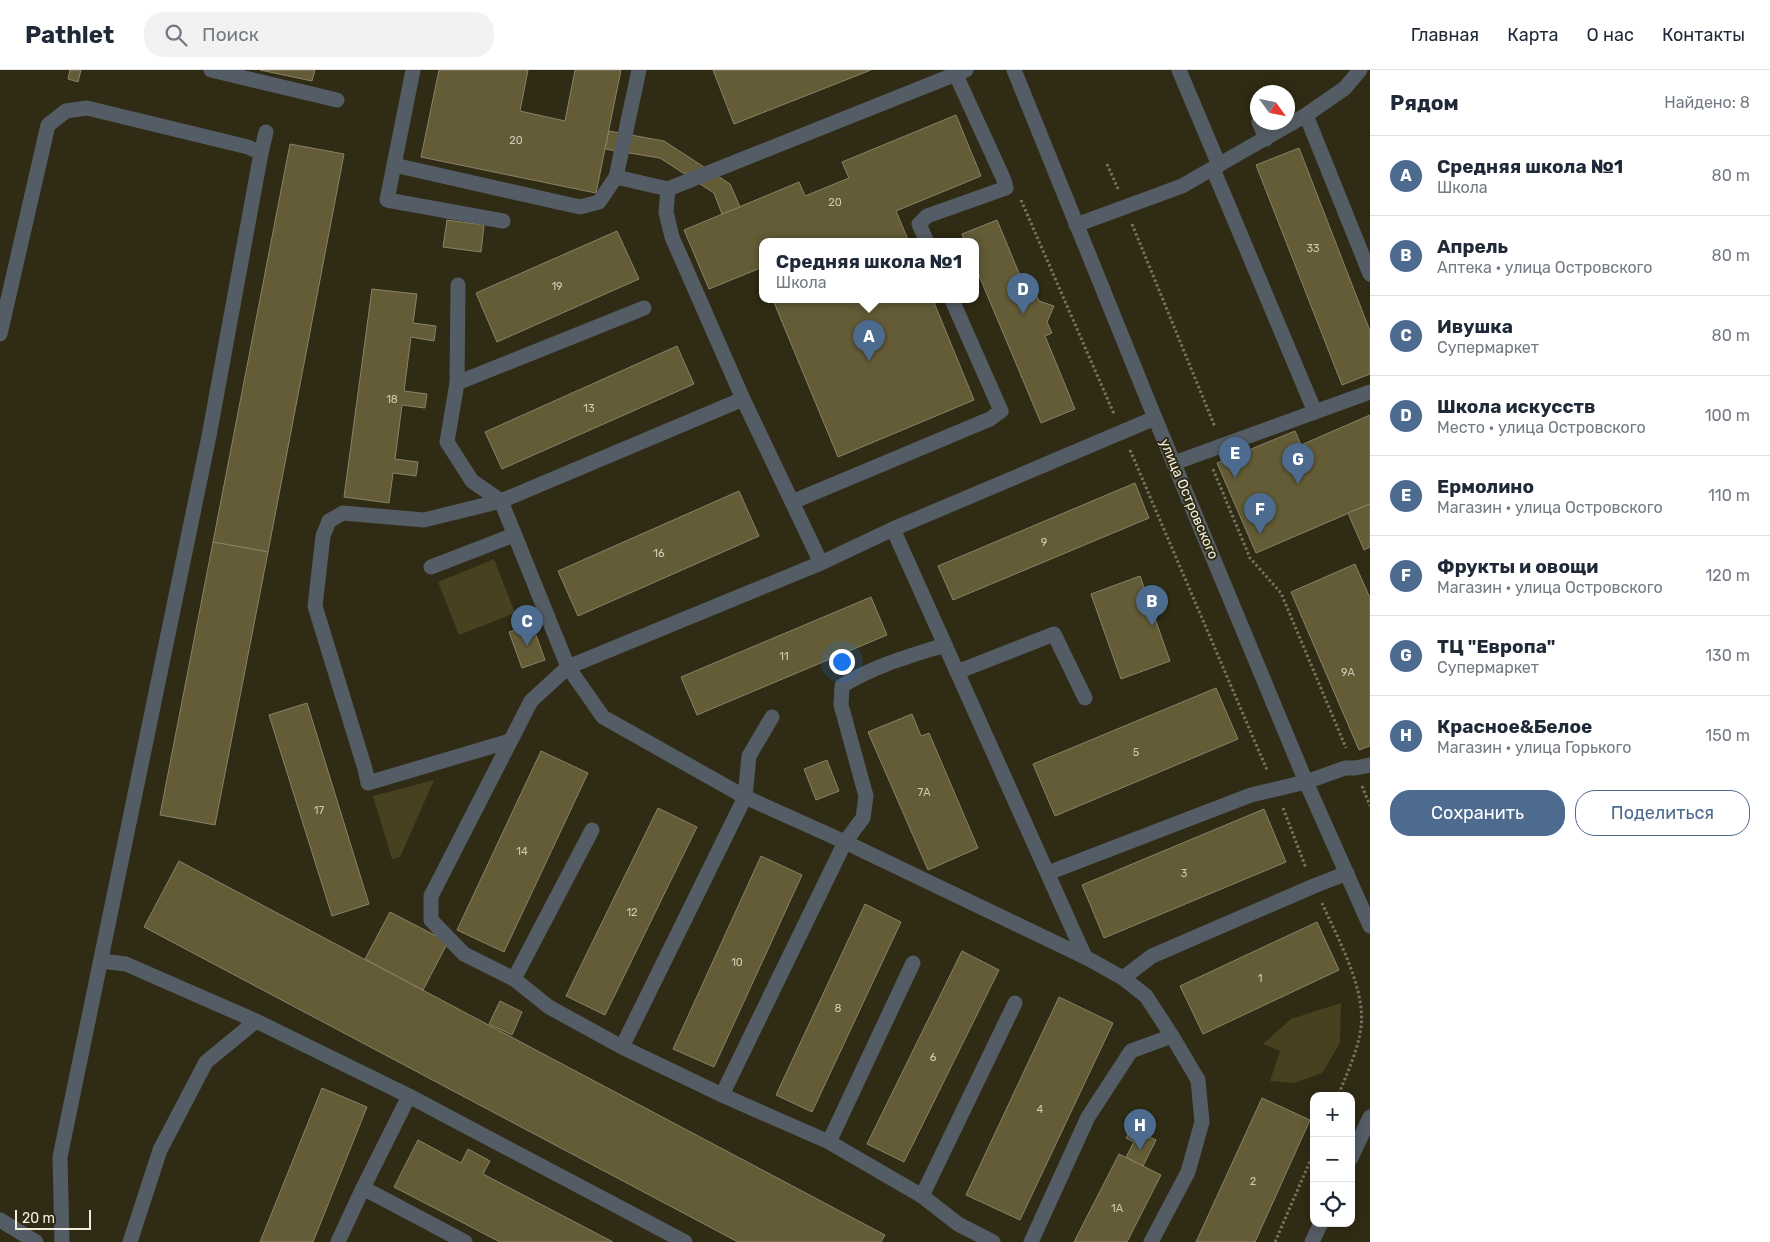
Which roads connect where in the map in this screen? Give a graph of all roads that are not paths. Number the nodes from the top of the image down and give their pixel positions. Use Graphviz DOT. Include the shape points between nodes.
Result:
graph roads {
  1 [pos="211,70"];
  2 [pos="413,70"];
  3 [pos="640,70"];
  4 [pos="1014,70"];
  5 [pos="1179,70"];
  6 [pos="1360,70"];
  7 [pos="961,73"];
  8 [pos="337,100"];
  9 [pos="1306,115"];
  10 [pos="1262,130"];
  11 [pos="266,132"];
  12 [pos="1266,139"];
  13 [pos="261,153"];
  14 [pos="394,165"];
  15 [pos="1216,167"];
  16 [pos="616,176"];
  17 [pos="668,189"];
  18 [pos="503,221"];
  19 [pos="1076,225"];
  20 [pos="925,238"];
  21 [pos="1370,274"];
  22 [pos="458,286"];
  23 [pos="953,303"];
  24 [pos="644,308"];
  25 [pos="0,334"];
  26 [pos="457,384"];
  27 [pos="1370,392"];
  28 [pos="743,399"];
  29 [pos="1315,412"];
  30 [pos="1155,418"];
  31 [pos="1174,463"];
  32 [pos="501,501"];
  33 [pos="792,502"];
  34 [pos="893,529"];
  35 [pos="514,535"];
  36 [pos="821,563"];
  37 [pos="431,567"];
  38 [pos="945,645"];
  39 [pos="568,667"];
  40 [pos="957,672"];
  41 [pos="1085,698"];
  42 [pos="772,717"];
  43 [pos="510,741"];
  44 [pos="1370,765"];
  45 [pos="1306,782"];
  46 [pos="745,798"];
  47 [pos="592,830"];
  48 [pos="845,842"];
  49 [pos="1048,873"];
  50 [pos="1347,873"];
  51 [pos="1370,926"];
  52 [pos="1085,957"];
  53 [pos="101,961"];
  54 [pos="913,963"];
  55 [pos="1123,978"];
  56 [pos="514,979"];
  57 [pos="1015,1004"];
  58 [pos="256,1021"];
  59 [pos="1172,1036"];
  60 [pos="622,1047"];
  61 [pos="722,1095"];
  62 [pos="409,1096"];
  63 [pos="1370,1117"];
  64 [pos="829,1142"];
  65 [pos="1355,1149"];
  66 [pos="363,1188"];
  67 [pos="922,1196"];
  68 [pos="0,1220"];
  69 [pos="1319,1227"];
  70 [pos="36,1242"];
  71 [pos="62,1242"];
  72 [pos="130,1242"];
  73 [pos="338,1242"];
  74 [pos="465,1242"];
  75 [pos="685,1242"];
  76 [pos="993,1242"];
  77 [pos="1031,1242"];
  78 [pos="1151,1242"];
  79 [pos="1312,1242"];
  1 -- 8 [label="street"];
  2 -- 14 [label="street"];
  3 -- 16 [label="street"];
  4 -- 19 [label="street, улица Островского"];
  5 -- 15 [label="street"];
  6 -- 9 [label="street" via="1345,88"];
  7 -- 17 [label="street"];
  7 -- 20 [label="street" via="1006,188 927,216 919,224"];
  9 -- 12 [label="street"];
  9 -- 21 [label="street"];
  10 -- 12 [label="street"];
  11 -- 13 [label="street"];
  12 -- 15 [label="street"];
  13 -- 25 [label="street" via="248,147 87,108 66,111 48,125"];
  13 -- 53 [label="street" via="209,436"];
  14 -- 16 [label="street" via="580,207 599,202"];
  14 -- 18 [label="street" via="387,200"];
  15 -- 19 [label="street" via="1182,186"];
  15 -- 29 [label="street"];
  16 -- 17 [label="street"];
  17 -- 28 [label="street" via="666,212 672,237"];
  19 -- 30 [label="street, улица Островского"];
  22 -- 26 [label="street"];
  23 -- 33 [label="street" via="1001,411 990,419"];
  24 -- 26 [label="street"];
  26 -- 32 [label="street" via="448,442 472,481"];
  27 -- 29 [label="street"];
  28 -- 32 [label="street"];
  28 -- 33 [label="street"];
  29 -- 31 [label="street"];
  30 -- 31 [label="street, улица Островского"];
  30 -- 34 [label="street"];
  31 -- 45 [label="street, улица Островского"];
  32 -- 35 [label="street"];
  32 -- 43 [label="street" via="424,520 343,513 329,521 323,536 316,606 368,783"];
  33 -- 36 [label="street"];
  34 -- 36 [label="street"];
  34 -- 38 [label="street"];
  35 -- 37 [label="street"];
  35 -- 39 [label="street"];
  36 -- 39 [label="street"];
  38 -- 40 [label="street"];
  38 -- 48 [label="street" via="857,676 842,686 841,705 866,796 863,818"];
  39 -- 43 [label="street" via="531,702"];
  39 -- 46 [label="street" via="603,717"];
  40 -- 41 [label="street" via="1054,634"];
  40 -- 49 [label="street"];
  42 -- 46 [label="street" via="749,756"];
  43 -- 56 [label="street" via="432,896 431,920 464,954"];
  44 -- 45 [label="street" via="1345,768"];
  45 -- 49 [label="street" via="1251,794"];
  45 -- 50 [label="street, улица Островского"];
  46 -- 48 [label="street"];
  46 -- 60 [label="street"];
  47 -- 56 [label="street"];
  48 -- 52 [label="street"];
  48 -- 61 [label="street"];
  49 -- 52 [label="street"];
  50 -- 51 [label="street, улица Островского"];
  50 -- 55 [label="street" via="1152,956"];
  52 -- 55 [label="street"];
  53 -- 58 [label="street" via="126,964"];
  53 -- 71 [label="street" via="60,1156"];
  54 -- 64 [label="street"];
  55 -- 59 [label="street" via="1146,996"];
  56 -- 60 [label="street" via="549,1006"];
  57 -- 67 [label="street"];
  58 -- 62 [label="street"];
  58 -- 72 [label="street" via="206,1062 160,1150"];
  59 -- 77 [label="street" via="1131,1051 1088,1117"];
  59 -- 78 [label="street" via="1198,1080 1202,1122 1188,1172"];
  60 -- 61 [label="street"];
  61 -- 64 [label="street"];
  62 -- 66 [label="street"];
  62 -- 75 [label="street"];
  63 -- 65 [label="street"];
  64 -- 67 [label="street"];
  66 -- 73 [label="street"];
  66 -- 74 [label="street"];
  67 -- 76 [label="street" via="958,1224"];
  68 -- 70 [label="street"];
  69 -- 79 [label="street"];
}
